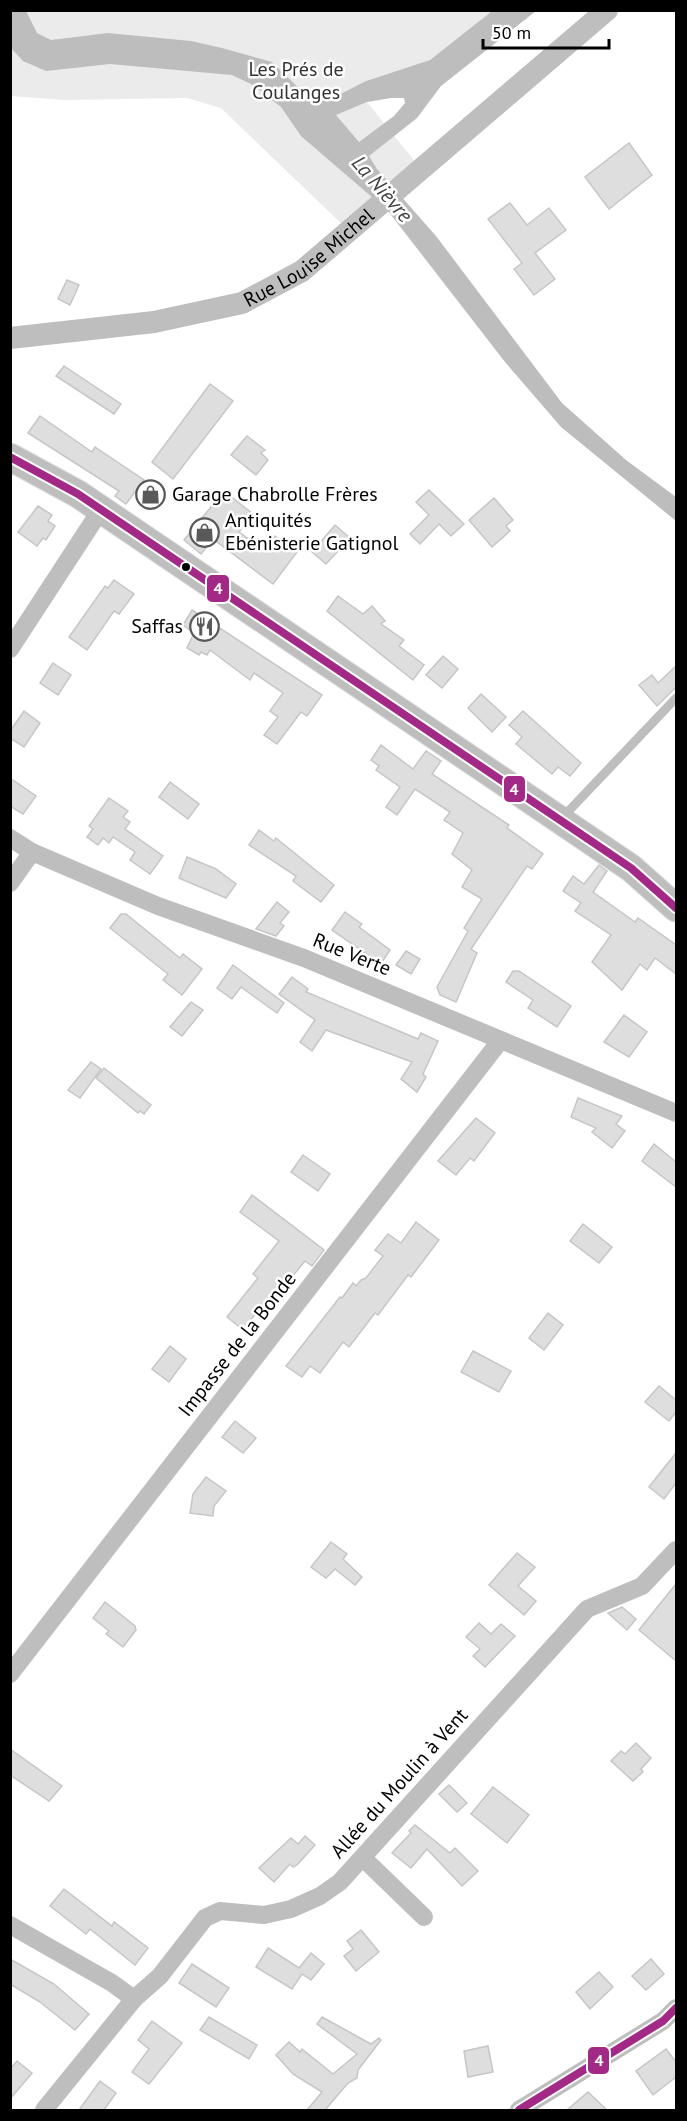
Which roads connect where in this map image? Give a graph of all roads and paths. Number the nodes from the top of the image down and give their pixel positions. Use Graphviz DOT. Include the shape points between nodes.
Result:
graph roads {
  1 [pos="607,10"];
  2 [pos="10,338"];
  3 [pos="10,457"];
  4 [pos="100,511"];
  5 [pos="10,649"];
  6 [pos="676,698"];
  7 [pos="561,820"];
  8 [pos="10,838"];
  9 [pos="32,852"];
  10 [pos="10,883"];
  11 [pos="676,908"];
  12 [pos="500,1041"];
  13 [pos="676,1113"];
  14 [pos="676,1550"];
  15 [pos="13,1665"];
  16 [pos="363,1858"];
  17 [pos="424,1917"];
  18 [pos="10,1925"];
  19 [pos="134,1999"];
  20 [pos="676,2008"];
  21 [pos="44,2110"];
  22 [pos="519,2110"];
  1 -- 2 [label="street, Rue Louise Michel" via="302,271 242,303 154,322"];
  3 -- 4 [label="main road"];
  4 -- 5 [label="street"];
  4 -- 7 [label="main road"];
  6 -- 7 [label="lane"];
  7 -- 11 [label="main road" via="631,868"];
  8 -- 9 [label="street, Rue Verte"];
  9 -- 10 [label="street"];
  9 -- 12 [label="street, Rue Verte" via="158,906 304,958"];
  12 -- 13 [label="street, Rue Verte"];
  12 -- 15 [label="street, Impasse de la Bonde"];
  14 -- 16 [label="street, Allée du Moulin à Vent" via="642,1586 587,1609"];
  16 -- 17 [label="street"];
  16 -- 19 [label="street, Allée du Moulin à Vent" via="340,1882 291,1909 264,1915 220,1911 205,1918 160,1976"];
  18 -- 19 [label="street"];
  19 -- 21 [label="street, Allée du Moulin à Vent"];
  20 -- 22 [label="street" via="663,2021"];
}
